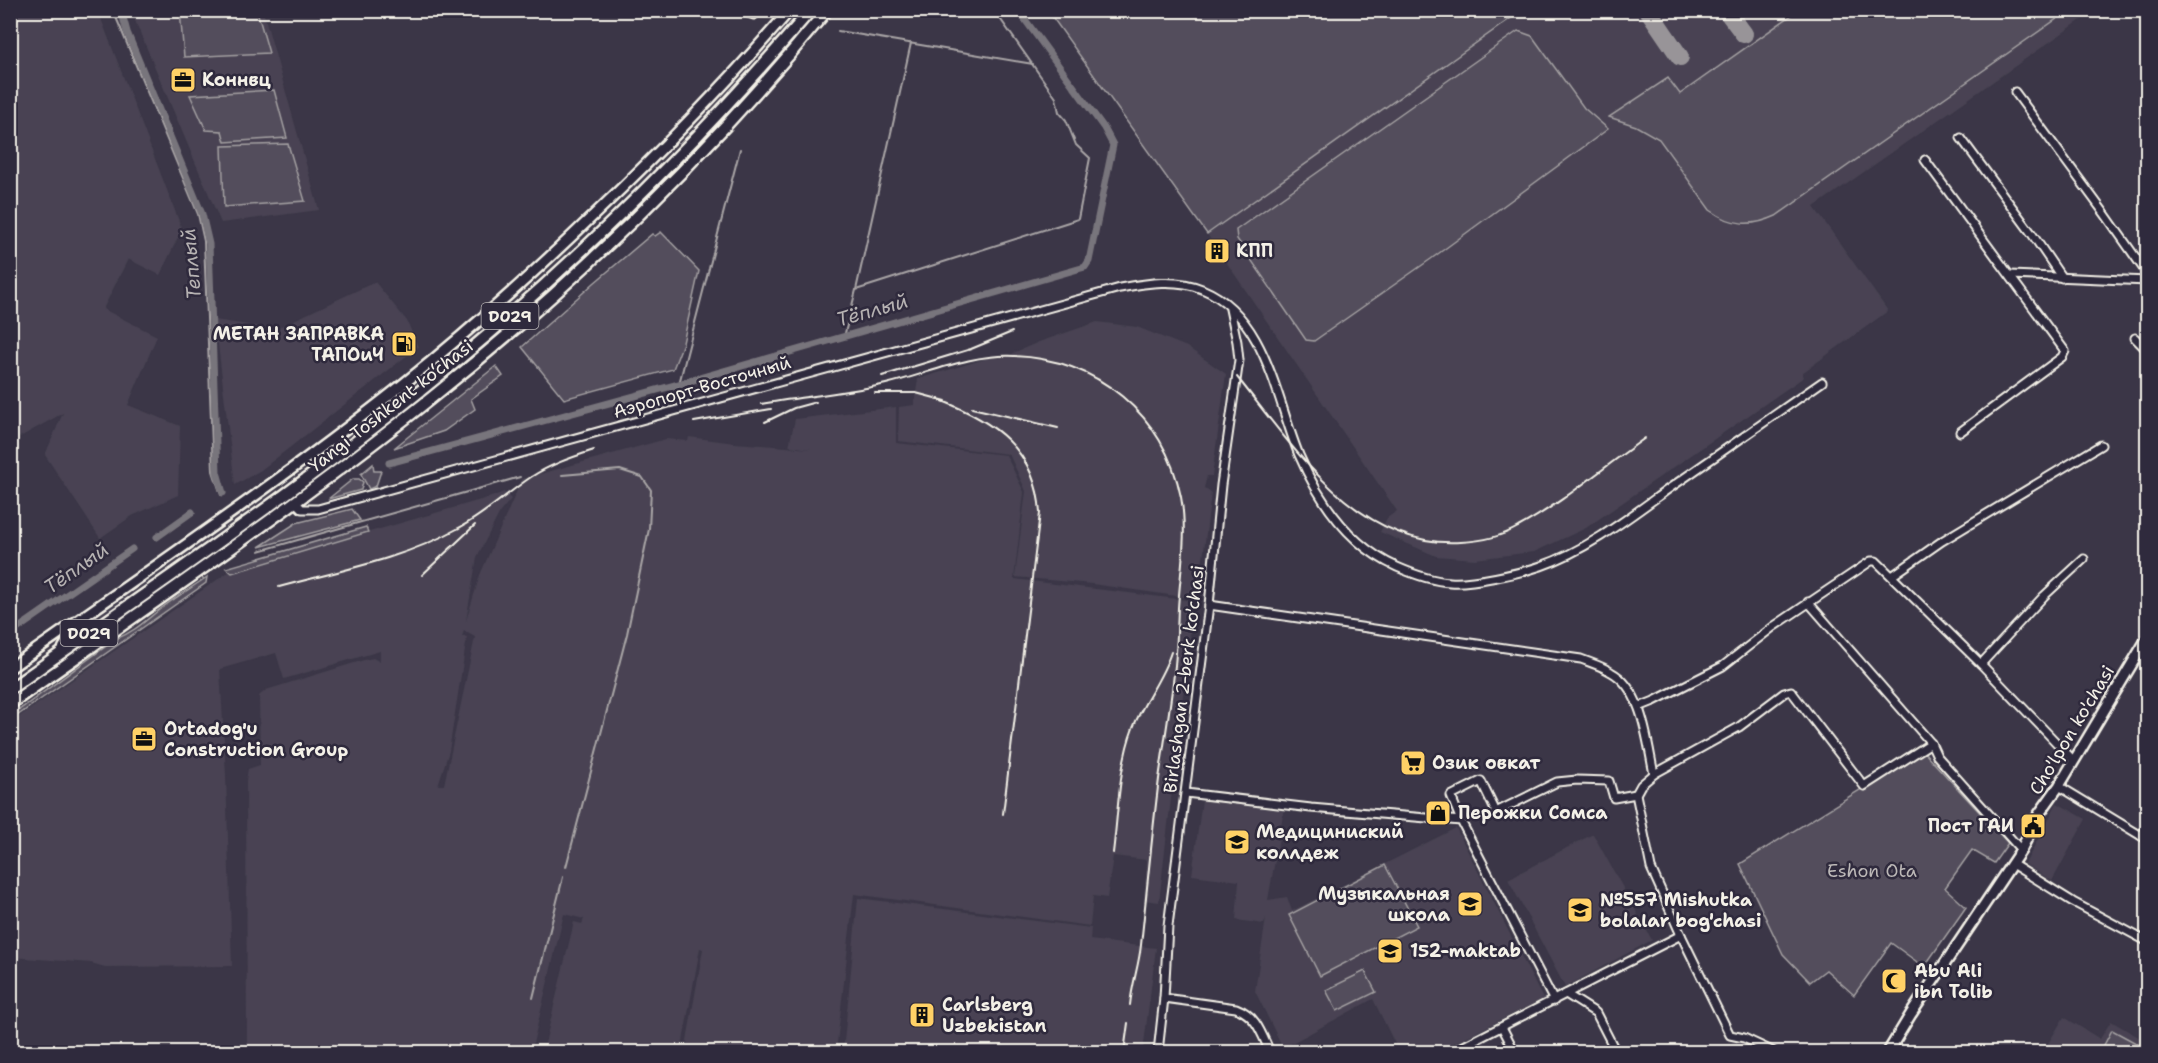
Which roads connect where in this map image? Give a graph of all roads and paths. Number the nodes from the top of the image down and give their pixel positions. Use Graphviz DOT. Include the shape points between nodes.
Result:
graph roads {
  1 [pos="740,10"];
  2 [pos="790,10"];
  3 [pos="812,10"];
  4 [pos="827,10"];
  5 [pos="754,15"];
  6 [pos="2015,92"];
  7 [pos="1961,138"];
  8 [pos="1925,160"];
  9 [pos="2010,275"];
  10 [pos="2148,275"];
  11 [pos="2062,278"];
  12 [pos="2148,281"];
  13 [pos="1230,309"];
  14 [pos="2135,338"];
  15 [pos="2148,351"];
  16 [pos="1822,382"];
  17 [pos="1960,432"];
  18 [pos="2102,445"];
  19 [pos="295,502"];
  20 [pos="2084,559"];
  21 [pos="1892,576"];
  22 [pos="1808,602"];
  23 [pos="1209,605"];
  24 [pos="85,616"];
  25 [pos="2148,637"];
  26 [pos="60,654"];
  27 [pos="1981,664"];
  28 [pos="10,668"];
  29 [pos="10,689"];
  30 [pos="10,704"];
  31 [pos="1639,707"];
  32 [pos="1931,744"];
  33 [pos="2073,760"];
  34 [pos="1654,774"];
  35 [pos="2059,786"];
  36 [pos="1186,793"];
  37 [pos="1635,794"];
  38 [pos="1461,821"];
  39 [pos="2148,827"];
  40 [pos="2144,838"];
  41 [pos="2021,850"];
  42 [pos="2012,864"];
  43 [pos="1681,935"];
  44 [pos="2148,942"];
  45 [pos="1566,994"];
  46 [pos="1164,998"];
  47 [pos="1554,1000"];
  48 [pos="1502,1027"];
  49 [pos="1158,1053"];
  50 [pos="1270,1053"];
  51 [pos="1452,1053"];
  52 [pos="1515,1053"];
  53 [pos="1616,1053"];
  54 [pos="1774,1053"];
  55 [pos="1888,1053"];
  1 -- 5 [label="street"];
  2 -- 24 [label="main road" via="649,162 475,324 330,441"];
  3 -- 26 [label="highway, Yangi Toshkent ko‘chasi / D029" via="657,178 493,330 422,390 283,495"];
  4 -- 19 [label="highway, Yangi Toshkent ko‘chasi / D029" via="711,142 572,277 430,399"];
  6 -- 10 [label="street"];
  7 -- 11 [label="street"];
  8 -- 9 [label="street"];
  9 -- 11 [label="street"];
  9 -- 17 [label="street" via="2065,351"];
  11 -- 12 [label="street"];
  13 -- 16 [label="street, Аэропорт-Восточный" via="1245,322 1266,358 1314,487 1344,529 1377,558 1410,573 1450,582 1493,578 1539,567 1574,552"];
  13 -- 19 [label="street, Аэропорт-Восточный" via="1202,289 1180,283 1151,282 1120,288 352,500 313,510 302,509"];
  13 -- 23 [label="street, Birlashgan 2-berk ko'chasi" via="1239,360"];
  14 -- 15 [label="street"];
  18 -- 21 [label="street" via="1942,541"];
  19 -- 30 [label="highway, Yangi Toshkent ko‘chasi / D029"];
  20 -- 27 [label="street"];
  21 -- 22 [label="street" via="1871,561"];
  21 -- 27 [label="street"];
  22 -- 31 [label="street" via="1723,666"];
  22 -- 32 [label="street"];
  23 -- 31 [label="street" via="1581,658 1623,680"];
  23 -- 36 [label="street, Birlashgan 2-berk ko'chasi"];
  24 -- 26 [label="highway"];
  24 -- 28 [label="main road"];
  25 -- 33 [label="main road, Cho'lpon ko'chasi"];
  26 -- 29 [label="highway, Yangi Toshkent ko‘chasi / D029"];
  27 -- 33 [label="street"];
  31 -- 34 [label="street"];
  32 -- 34 [label="street" via="1864,786 1791,691 1739,727"];
  32 -- 41 [label="street" via="1937,756"];
  33 -- 35 [label="main road, Cho'lpon ko'chasi"];
  34 -- 37 [label="street"];
  35 -- 40 [label="street"];
  35 -- 41 [label="main road, Cho'lpon ko'chasi"];
  36 -- 38 [label="street"];
  36 -- 46 [label="street, Birlashgan 2-berk ko'chasi" via="1168,927"];
  37 -- 38 [label="street" via="1614,798 1609,781 1557,782 1497,812 1481,782 1450,796"];
  37 -- 43 [label="street" via="1651,868"];
  38 -- 47 [label="street"];
  39 -- 40 [label="street"];
  41 -- 42 [label="main road, Cho'lpon ko'chasi"];
  42 -- 44 [label="street"];
  42 -- 55 [label="main road, Cho'lpon ko'chasi"];
  43 -- 45 [label="street"];
  43 -- 54 [label="street" via="1730,1035"];
  45 -- 47 [label="street"];
  45 -- 53 [label="street" via="1596,1013"];
  46 -- 49 [label="street, Birlashgan 2-berk ko'chasi"];
  46 -- 50 [label="street" via="1246,1012 1253,1018"];
  47 -- 48 [label="street"];
  48 -- 51 [label="street"];
  48 -- 52 [label="street"];
}
